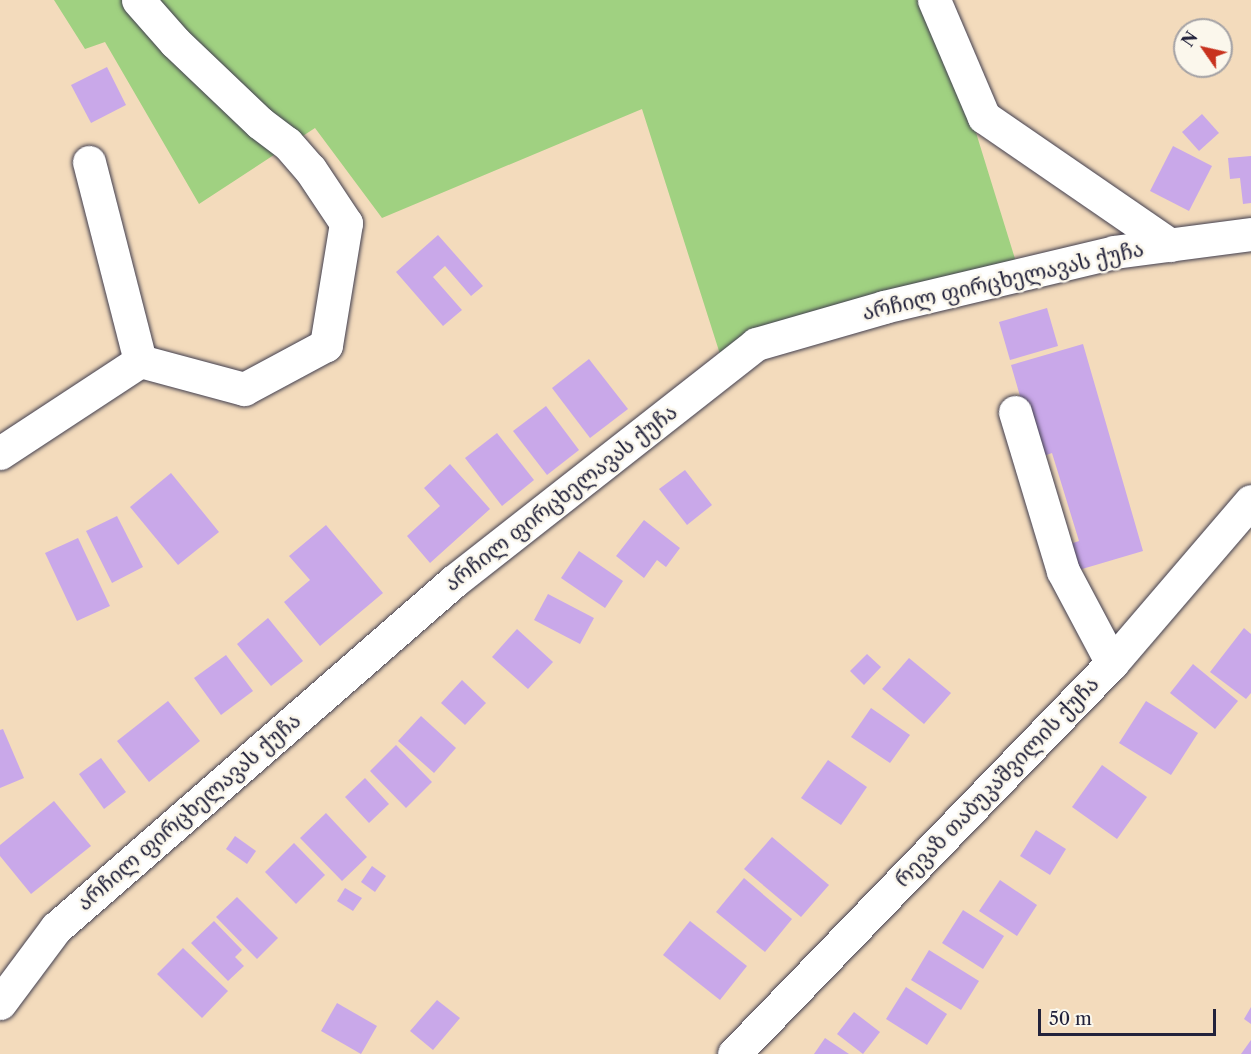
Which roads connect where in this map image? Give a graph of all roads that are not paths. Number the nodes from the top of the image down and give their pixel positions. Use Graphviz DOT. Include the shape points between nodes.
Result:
graph roads {
  1 [pos="138,0"];
  2 [pos="934,0"];
  3 [pos="89,162"];
  4 [pos="1251,234"];
  5 [pos="1170,245"];
  6 [pos="140,362"];
  7 [pos="1015,412"];
  8 [pos="0,453"];
  9 [pos="1251,501"];
  10 [pos="1112,663"];
  11 [pos="0,1003"];
  12 [pos="734,1054"];
  1 -- 6 [label="street" via="175,42 260,123 287,143 310,169 346,223 326,345 244,389"];
  2 -- 5 [label="street" via="984,117"];
  3 -- 6 [label="street"];
  4 -- 5 [label="street, არჩილ ფირცხელავას ქუჩა"];
  5 -- 11 [label="street, არჩილ ფირცხელავას ქუჩა" via="1091,257 884,307 756,344 454,581 56,928"];
  6 -- 8 [label="street"];
  7 -- 10 [label="street" via="1063,571"];
  9 -- 10 [label="street, რევაზ თაბუკაშვილის ქუჩა"];
  10 -- 12 [label="street, რევაზ თაბუკაშვილის ქუჩა"];
}
